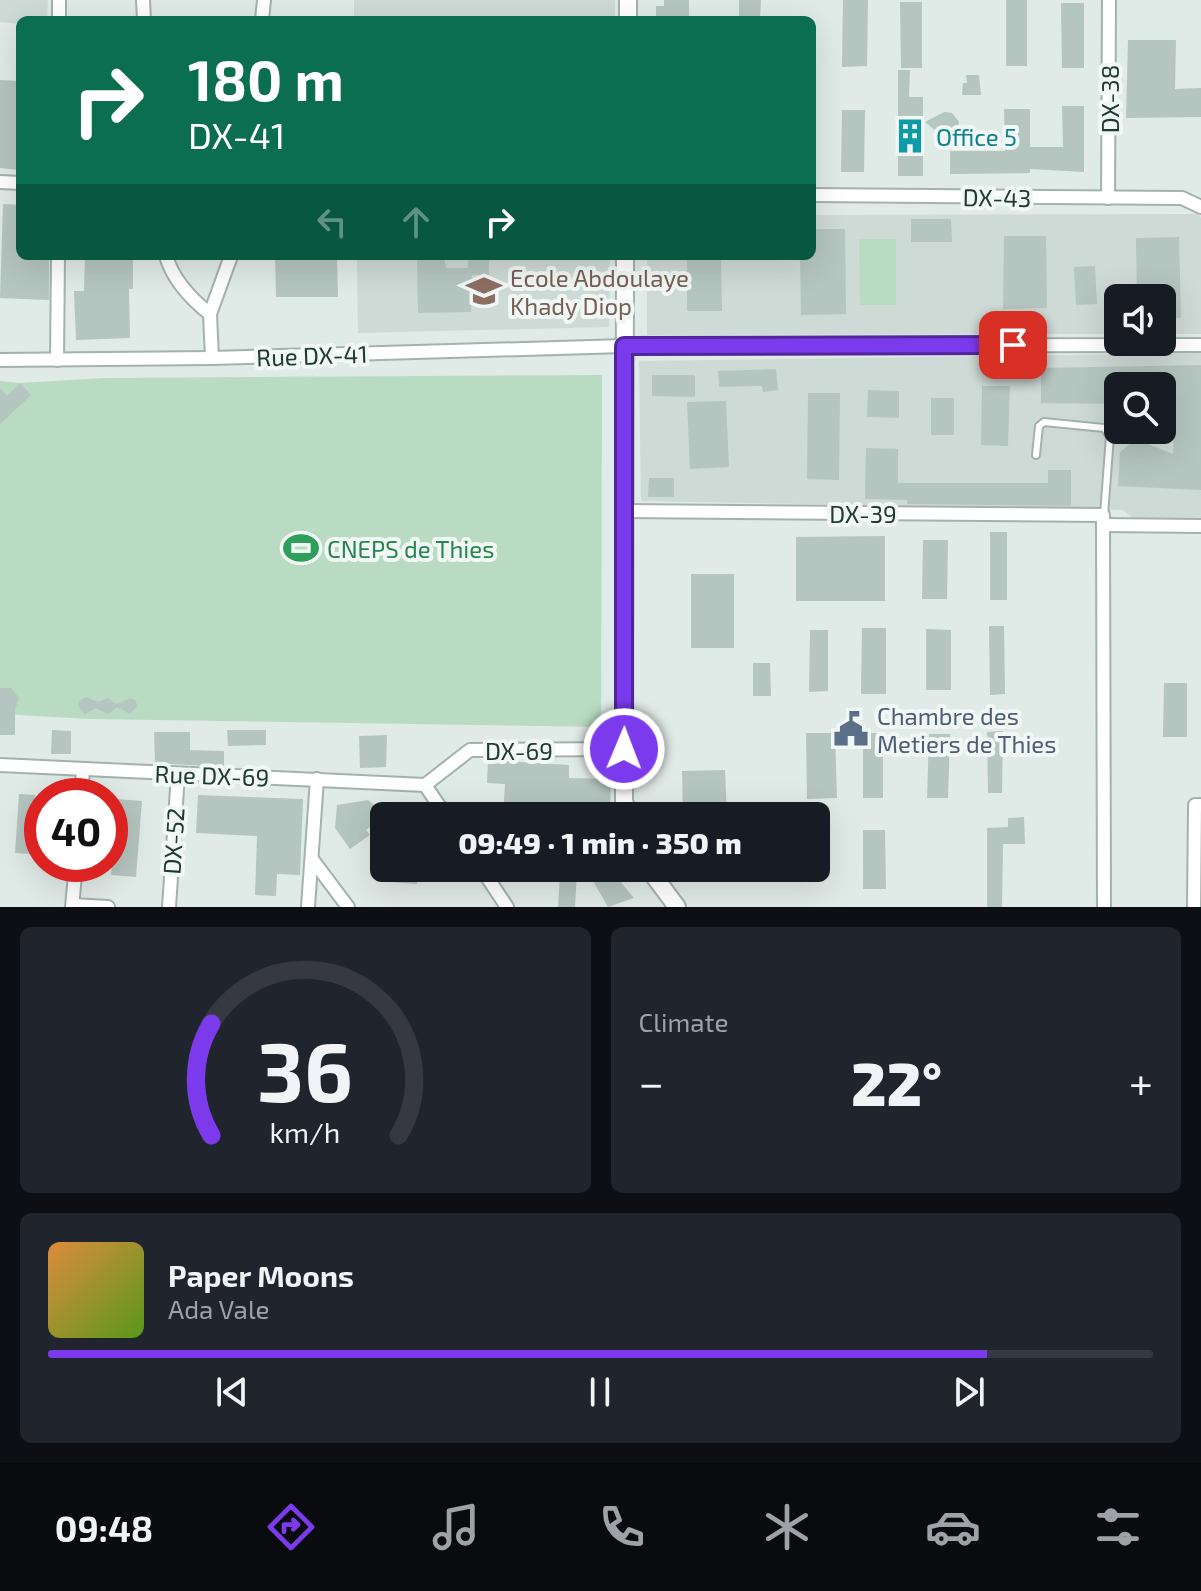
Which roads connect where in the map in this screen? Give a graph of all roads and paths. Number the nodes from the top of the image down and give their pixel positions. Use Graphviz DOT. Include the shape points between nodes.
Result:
graph roads {
  1 [pos="1109,0"];
  2 [pos="816,195"];
  3 [pos="1108,198"];
  4 [pos="1201,207"];
  5 [pos="58,260"];
  6 [pos="167,260"];
  7 [pos="230,260"];
  8 [pos="625,260"];
  9 [pos="210,314"];
  10 [pos="1201,345"];
  11 [pos="624,346"];
  12 [pos="212,358"];
  13 [pos="0,360"];
  14 [pos="57,360"];
  15 [pos="1036,455"];
  16 [pos="624,511"];
  17 [pos="1103,520"];
  18 [pos="1201,526"];
  19 [pos="624,749"];
  20 [pos="0,765"];
  21 [pos="83,769"];
  22 [pos="178,774"];
  23 [pos="82,778"];
  24 [pos="317,779"];
  25 [pos="425,785"];
  26 [pos="437,802"];
  27 [pos="624,802"];
  28 [pos="1201,805"];
  29 [pos="312,859"];
  30 [pos="74,882"];
  31 [pos="490,882"];
  32 [pos="658,882"];
  33 [pos="72,906"];
  34 [pos="108,907"];
  35 [pos="169,907"];
  36 [pos="308,907"];
  37 [pos="348,907"];
  38 [pos="507,907"];
  39 [pos="677,907"];
  40 [pos="1104,907"];
  41 [pos="1194,907"];
  1 -- 3 [label="street, DX-38"];
  2 -- 3 [label="street, DX-43"];
  3 -- 4 [label="street, DX-43" via="1182,198"];
  5 -- 14 [label="street"];
  6 -- 9 [label="street" via="190,298"];
  7 -- 9 [label="street"];
  8 -- 11 [label="street"];
  9 -- 12 [label="street"];
  10 -- 11 [label="street, Rue DX-41"];
  11 -- 12 [label="street, Rue DX-41"];
  11 -- 16 [label="street"];
  12 -- 14 [label="street, Rue DX-41"];
  13 -- 14 [label="street, Rue DX-41"];
  15 -- 17 [label="lane" via="1044,422 1104,428 1110,436"];
  16 -- 17 [label="street, DX-39"];
  16 -- 19 [label="street"];
  17 -- 18 [label="street, DX-39"];
  17 -- 40 [label="street"];
  19 -- 25 [label="street, DX-69" via="470,750"];
  19 -- 27 [label="street"];
  20 -- 21 [label="street, Rue DX-69"];
  21 -- 22 [label="street, Rue DX-69"];
  21 -- 23 [label="street"];
  22 -- 24 [label="street, Rue DX-69"];
  22 -- 35 [label="street, DX-52 / DX-52"];
  24 -- 25 [label="street, Rue DX-69"];
  24 -- 29 [label="street"];
  25 -- 26 [label="street"];
  28 -- 41 [label="street" via="1195,805"];
  29 -- 36 [label="street"];
  29 -- 37 [label="street"];
  30 -- 33 [label="street"];
  31 -- 38 [label="street"];
  32 -- 39 [label="street"];
  33 -- 34 [label="street"];
}
